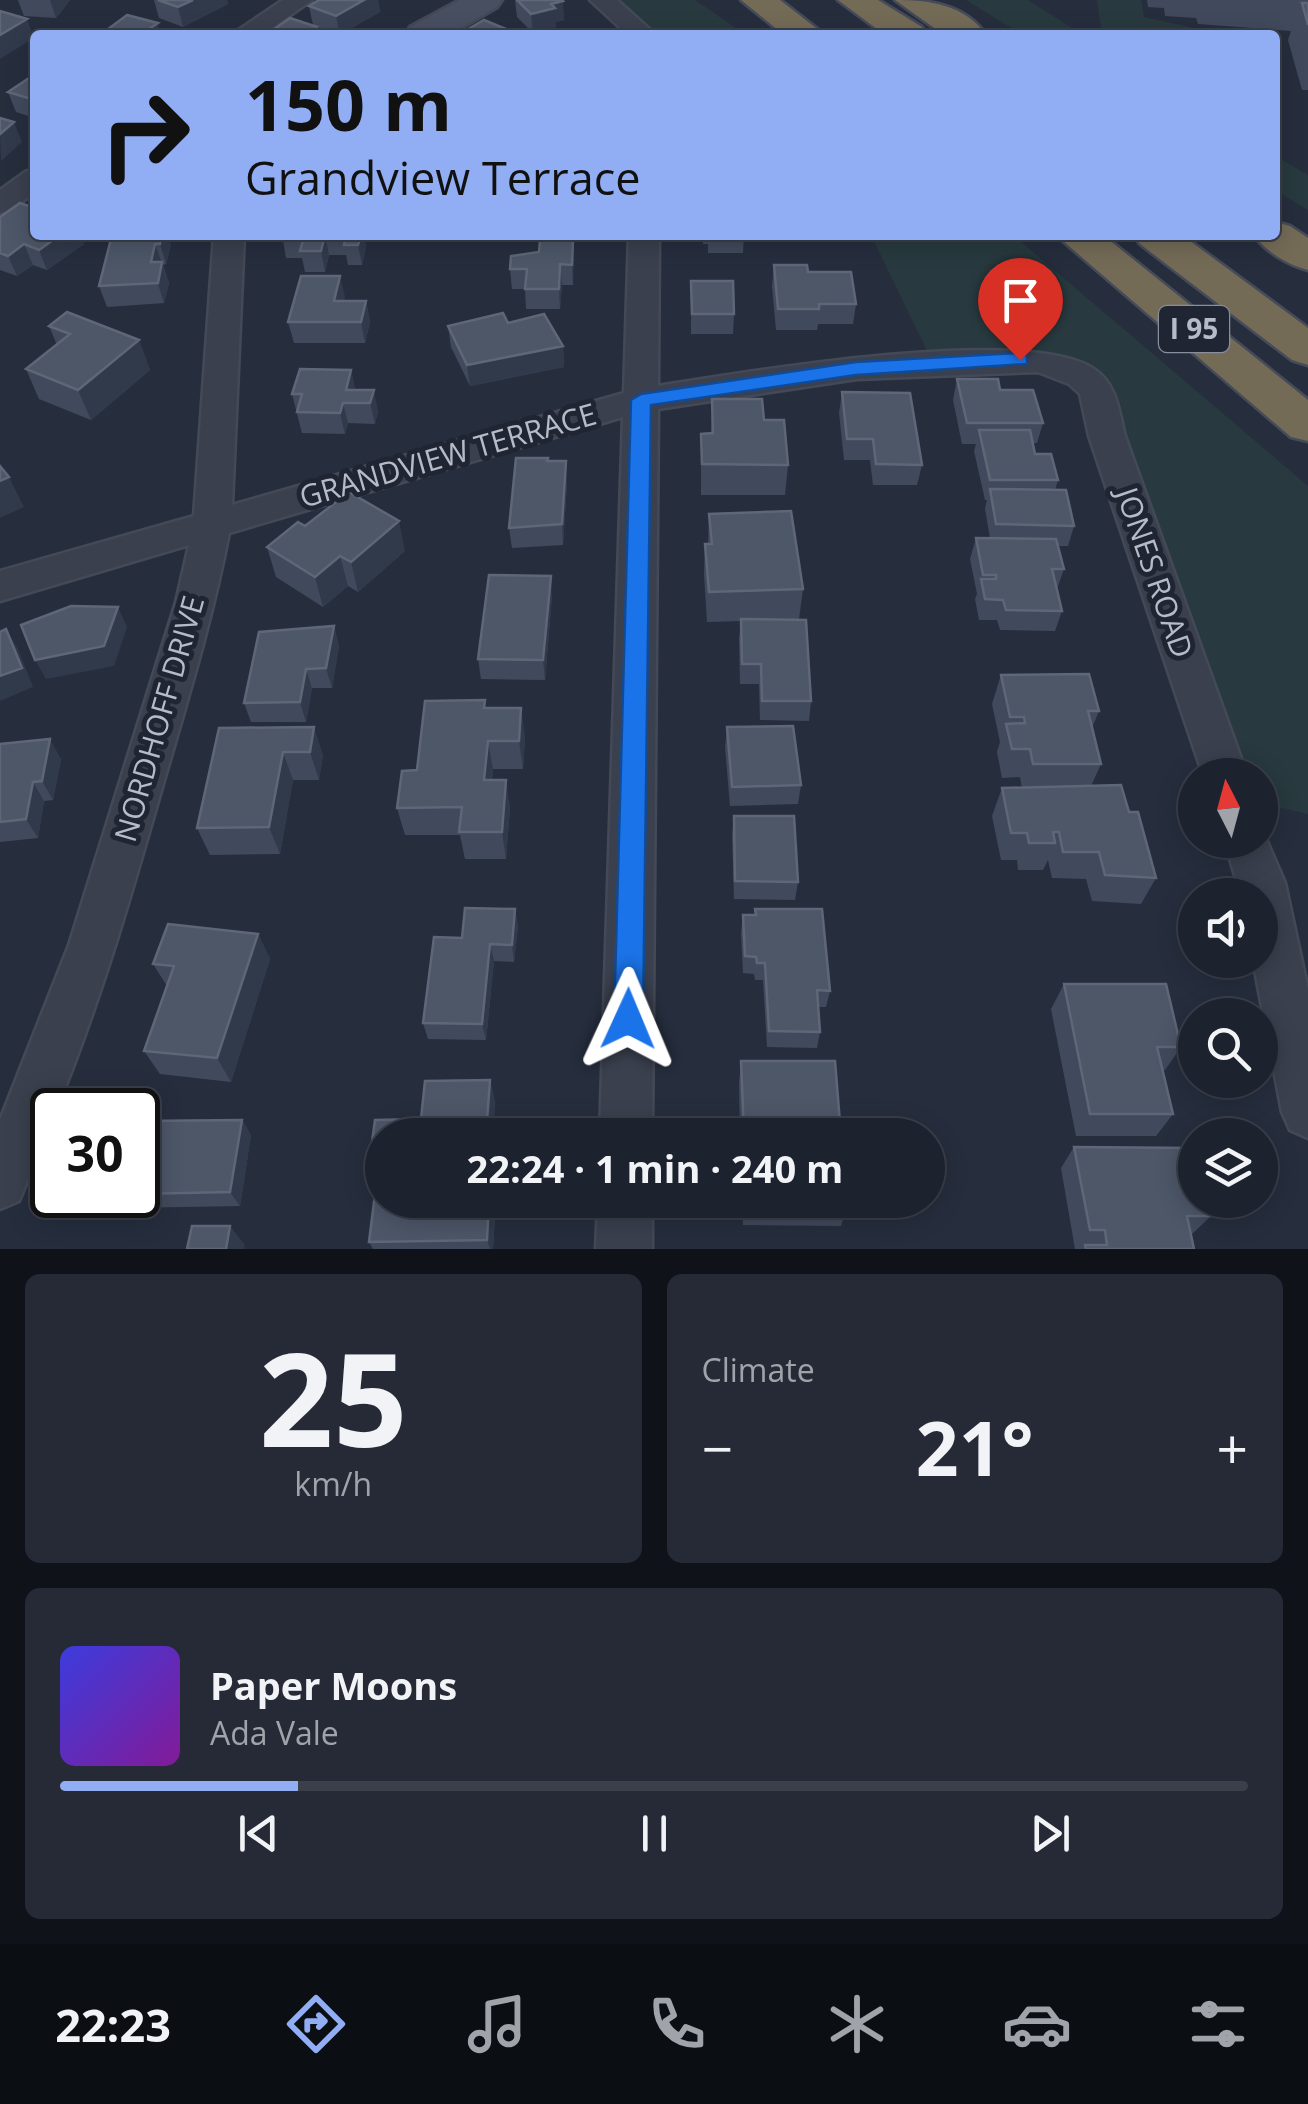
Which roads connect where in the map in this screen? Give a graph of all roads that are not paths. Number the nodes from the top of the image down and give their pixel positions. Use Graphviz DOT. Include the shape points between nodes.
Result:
graph roads {
  1 [pos="300,0"];
  2 [pos="485,0"];
  3 [pos="602,0"];
  4 [pos="758,0"];
  5 [pos="818,0"];
  6 [pos="855,0"];
  7 [pos="912,0"];
  8 [pos="252,30"];
  9 [pos="432,30"];
  10 [pos="637,30"];
  11 [pos="800,30"];
  12 [pos="863,30"];
  13 [pos="901,30"];
  14 [pos="960,30"];
  15 [pos="30,182"];
  16 [pos="0,204"];
  17 [pos="1280,238"];
  18 [pos="230,240"];
  19 [pos="644,240"];
  20 [pos="1083,240"];
  21 [pos="1161,240"];
  22 [pos="1209,240"];
  23 [pos="1308,257"];
  24 [pos="1308,311"];
  25 [pos="1308,350"];
  26 [pos="1081,376"];
  27 [pos="641,400"];
  28 [pos="1308,425"];
  29 [pos="212,524"];
  30 [pos="0,586"];
  31 [pos="1218,758"];
  32 [pos="1253,858"];
  33 [pos="1308,1112"];
  34 [pos="626,1118"];
  35 [pos="0,1182"];
  36 [pos="625,1218"];
  37 [pos="624,1249"];
  1 -- 8 [label="street"];
  2 -- 9 [label="street"];
  3 -- 10 [label="street"];
  4 -- 11 [label="highway"];
  5 -- 12 [label="highway"];
  6 -- 13 [label="highway"];
  7 -- 14 [label="highway"];
  15 -- 16 [label="street"];
  17 -- 23 [label="highway"];
  18 -- 29 [label="street, NORDHOFF DRIVE"];
  19 -- 27 [label="street"];
  20 -- 28 [label="highway, I 95"];
  21 -- 25 [label="highway, I 95"];
  22 -- 24 [label="highway, I 95"];
  26 -- 27 [label="street, GRANDVIEW TERRACE" via="1042,360 968,361 856,368"];
  26 -- 31 [label="street, JONES ROAD" via="1102,406 1106,436"];
  27 -- 29 [label="street, GRANDVIEW TERRACE"];
  27 -- 34 [label="street"];
  29 -- 30 [label="street, GRANDVIEW TERRACE"];
  29 -- 35 [label="street, NORDHOFF DRIVE" via="196,602 93,945"];
  32 -- 33 [label="street"];
  36 -- 37 [label="street"];
}
